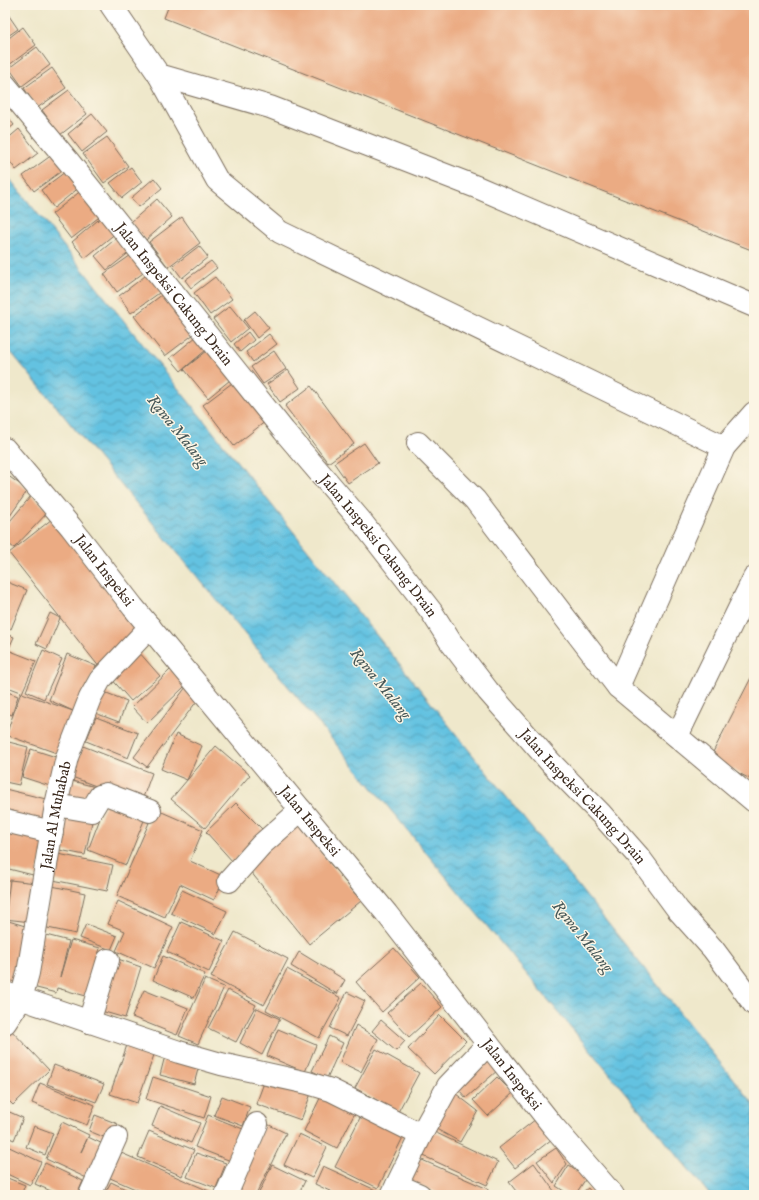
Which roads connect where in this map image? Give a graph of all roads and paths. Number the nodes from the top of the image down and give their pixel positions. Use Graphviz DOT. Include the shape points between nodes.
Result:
graph roads {
  1 [pos="111,5"];
  2 [pos="159,75"];
  3 [pos="5,85"];
  4 [pos="754,306"];
  5 [pos="754,413"];
  6 [pos="418,443"];
  7 [pos="724,447"];
  8 [pos="5,449"];
  9 [pos="754,578"];
  10 [pos="150,627"];
  11 [pos="618,687"];
  12 [pos="677,736"];
  13 [pos="754,801"];
  14 [pos="56,804"];
  15 [pos="301,810"];
  16 [pos="150,811"];
  17 [pos="5,821"];
  18 [pos="52,832"];
  19 [pos="229,881"];
  20 [pos="108,960"];
  21 [pos="13,996"];
  22 [pos="754,1004"];
  23 [pos="89,1022"];
  24 [pos="5,1023"];
  25 [pos="488,1044"];
  26 [pos="257,1124"];
  27 [pos="421,1135"];
  28 [pos="116,1137"];
  29 [pos="395,1190"];
  30 [pos="90,1195"];
  31 [pos="226,1195"];
  32 [pos="420,1195"];
  33 [pos="613,1195"];
  1 -- 2 [label="street"];
  2 -- 4 [label="street" via="270,107 471,185"];
  2 -- 7 [label="street" via="217,180 280,232"];
  3 -- 22 [label="street, Jalan Inspeksi Cakung Drain" via="284,431 361,521 431,611 488,691 638,857"];
  5 -- 7 [label="street"];
  6 -- 11 [label="street" via="475,500"];
  7 -- 11 [label="street"];
  8 -- 10 [label="street, Jalan Inspeksi"];
  9 -- 12 [label="street"];
  10 -- 14 [label="street, Jalan Al Muhabab" via="100,680 90,698 67,757"];
  10 -- 15 [label="street, Jalan Inspeksi"];
  11 -- 12 [label="street"];
  12 -- 13 [label="street"];
  14 -- 16 [label="street" via="90,810 100,796 106,794"];
  14 -- 18 [label="street, Jalan Al Muhabab"];
  15 -- 19 [label="street" via="261,845"];
  15 -- 25 [label="street, Jalan Inspeksi" via="387,914"];
  17 -- 18 [label="street"];
  18 -- 21 [label="street, Jalan Al Muhabab" via="28,973"];
  20 -- 23 [label="street"];
  21 -- 23 [label="street"];
  21 -- 24 [label="street, Jalan Al Muhabab"];
  23 -- 27 [label="street" via="221,1064 330,1090"];
  25 -- 27 [label="street" via="448,1086"];
  25 -- 33 [label="street, Jalan Inspeksi" via="553,1126"];
  26 -- 31 [label="street"];
  27 -- 29 [label="street"];
  28 -- 30 [label="street"];
  29 -- 32 [label="street"];
}
